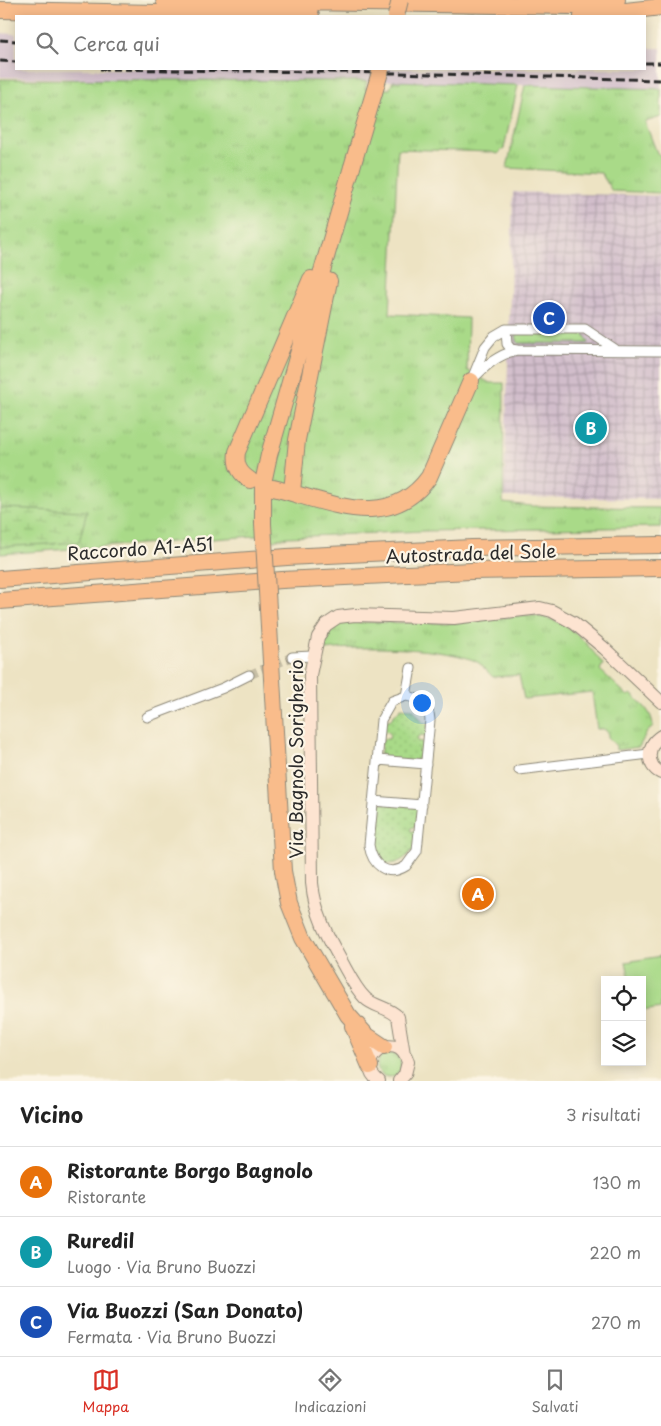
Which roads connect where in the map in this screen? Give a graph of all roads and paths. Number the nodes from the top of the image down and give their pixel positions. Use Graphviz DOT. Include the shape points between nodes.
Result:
graph roads {
  1 [pos="164,0"];
  2 [pos="400,0"];
  3 [pos="617,0"];
  4 [pos="661,7"];
  5 [pos="0,10"];
  6 [pos="259,15"];
  7 [pos="396,15"];
  8 [pos="591,15"];
  9 [pos="0,21"];
  10 [pos="15,21"];
  11 [pos="380,70"];
  12 [pos="339,213"];
  13 [pos="506,329"];
  14 [pos="594,335"];
  15 [pos="517,350"];
  16 [pos="586,351"];
  17 [pos="617,351"];
  18 [pos="661,351"];
  19 [pos="471,381"];
  20 [pos="250,480"];
  21 [pos="273,488"];
  22 [pos="292,492"];
  23 [pos="661,545"];
  24 [pos="283,557"];
  25 [pos="661,568"];
  26 [pos="0,579"];
  27 [pos="0,601"];
  28 [pos="312,656"];
  29 [pos="292,657"];
  30 [pos="411,668"];
  31 [pos="248,675"];
  32 [pos="406,696"];
  33 [pos="661,702"];
  34 [pos="147,717"];
  35 [pos="660,736"];
  36 [pos="649,754"];
  37 [pos="378,760"];
  38 [pos="426,764"];
  39 [pos="519,770"];
  40 [pos="661,774"];
  41 [pos="374,801"];
  42 [pos="422,805"];
  43 [pos="348,1015"];
  44 [pos="401,1026"];
  45 [pos="385,1047"];
  46 [pos="404,1054"];
  47 [pos="370,1066"];
  48 [pos="403,1079"];
  49 [pos="379,1081"];
  1 -- 3 [label="highway" via="572,6"];
  2 -- 7 [label="highway, bridge"];
  4 -- 8 [label="highway"];
  5 -- 6 [label="highway"];
  9 -- 10 [label="highway"];
  11 -- 12 [label="highway, bridge"];
  12 -- 20 [label="highway" via="237,452 237,467"];
  12 -- 22 [label="highway" via="298,440"];
  12 -- 43 [label="highway, bridge" via="269,455 263,483 263,524 286,888 303,938"];
  13 -- 14 [label="street" via="585,330"];
  13 -- 15 [label="street" via="507,344"];
  13 -- 19 [label="street" via="485,347"];
  14 -- 16 [label="street" via="594,345"];
  14 -- 17 [label="street"];
  15 -- 16 [label="street"];
  15 -- 19 [label="street" via="484,366"];
  16 -- 17 [label="street"];
  17 -- 18 [label="street"];
  19 -- 22 [label="highway" via="429,478 409,499 386,508 367,509 338,505"];
  21 -- 22 [label="highway"];
  23 -- 24 [label="highway, Autostrada del Sole" via="472,548"];
  24 -- 26 [label="highway, Raccordo A1-A51"];
  25 -- 27 [label="highway, Autostrada del Sole" via="471,571 282,580"];
  28 -- 29 [label="street"];
  28 -- 33 [label="street, Via Bagnolo Sorigherio" via="321,631 331,621 343,616 454,618 540,608 574,623"];
  28 -- 44 [label="street, Via Bagnolo Sorigherio" via="312,883 315,905 324,930 360,992 371,1002 395,1014"];
  30 -- 32 [label="street"];
  31 -- 34 [label="street"];
  32 -- 37 [label="street" via="392,701 383,715"];
  32 -- 38 [label="street" via="418,698 429,711"];
  35 -- 36 [label="street" via="654,741"];
  36 -- 39 [label="street"];
  36 -- 40 [label="street" via="653,767"];
  37 -- 38 [label="street"];
  37 -- 41 [label="street"];
  38 -- 42 [label="street"];
  41 -- 42 [label="street"];
  41 -- 42 [label="street" via="371,854 378,866 390,871 406,866 415,856"];
  43 -- 45 [label="highway" via="366,1035"];
  43 -- 47 [label="highway"];
  44 -- 45 [label="street" via="397,1036"];
  44 -- 46 [label="street"];
  45 -- 46 [label="street" via="396,1048"];
  45 -- 47 [label="street" via="373,1056"];
  46 -- 48 [label="street" via="408,1062"];
  47 -- 49 [label="street"];
}
